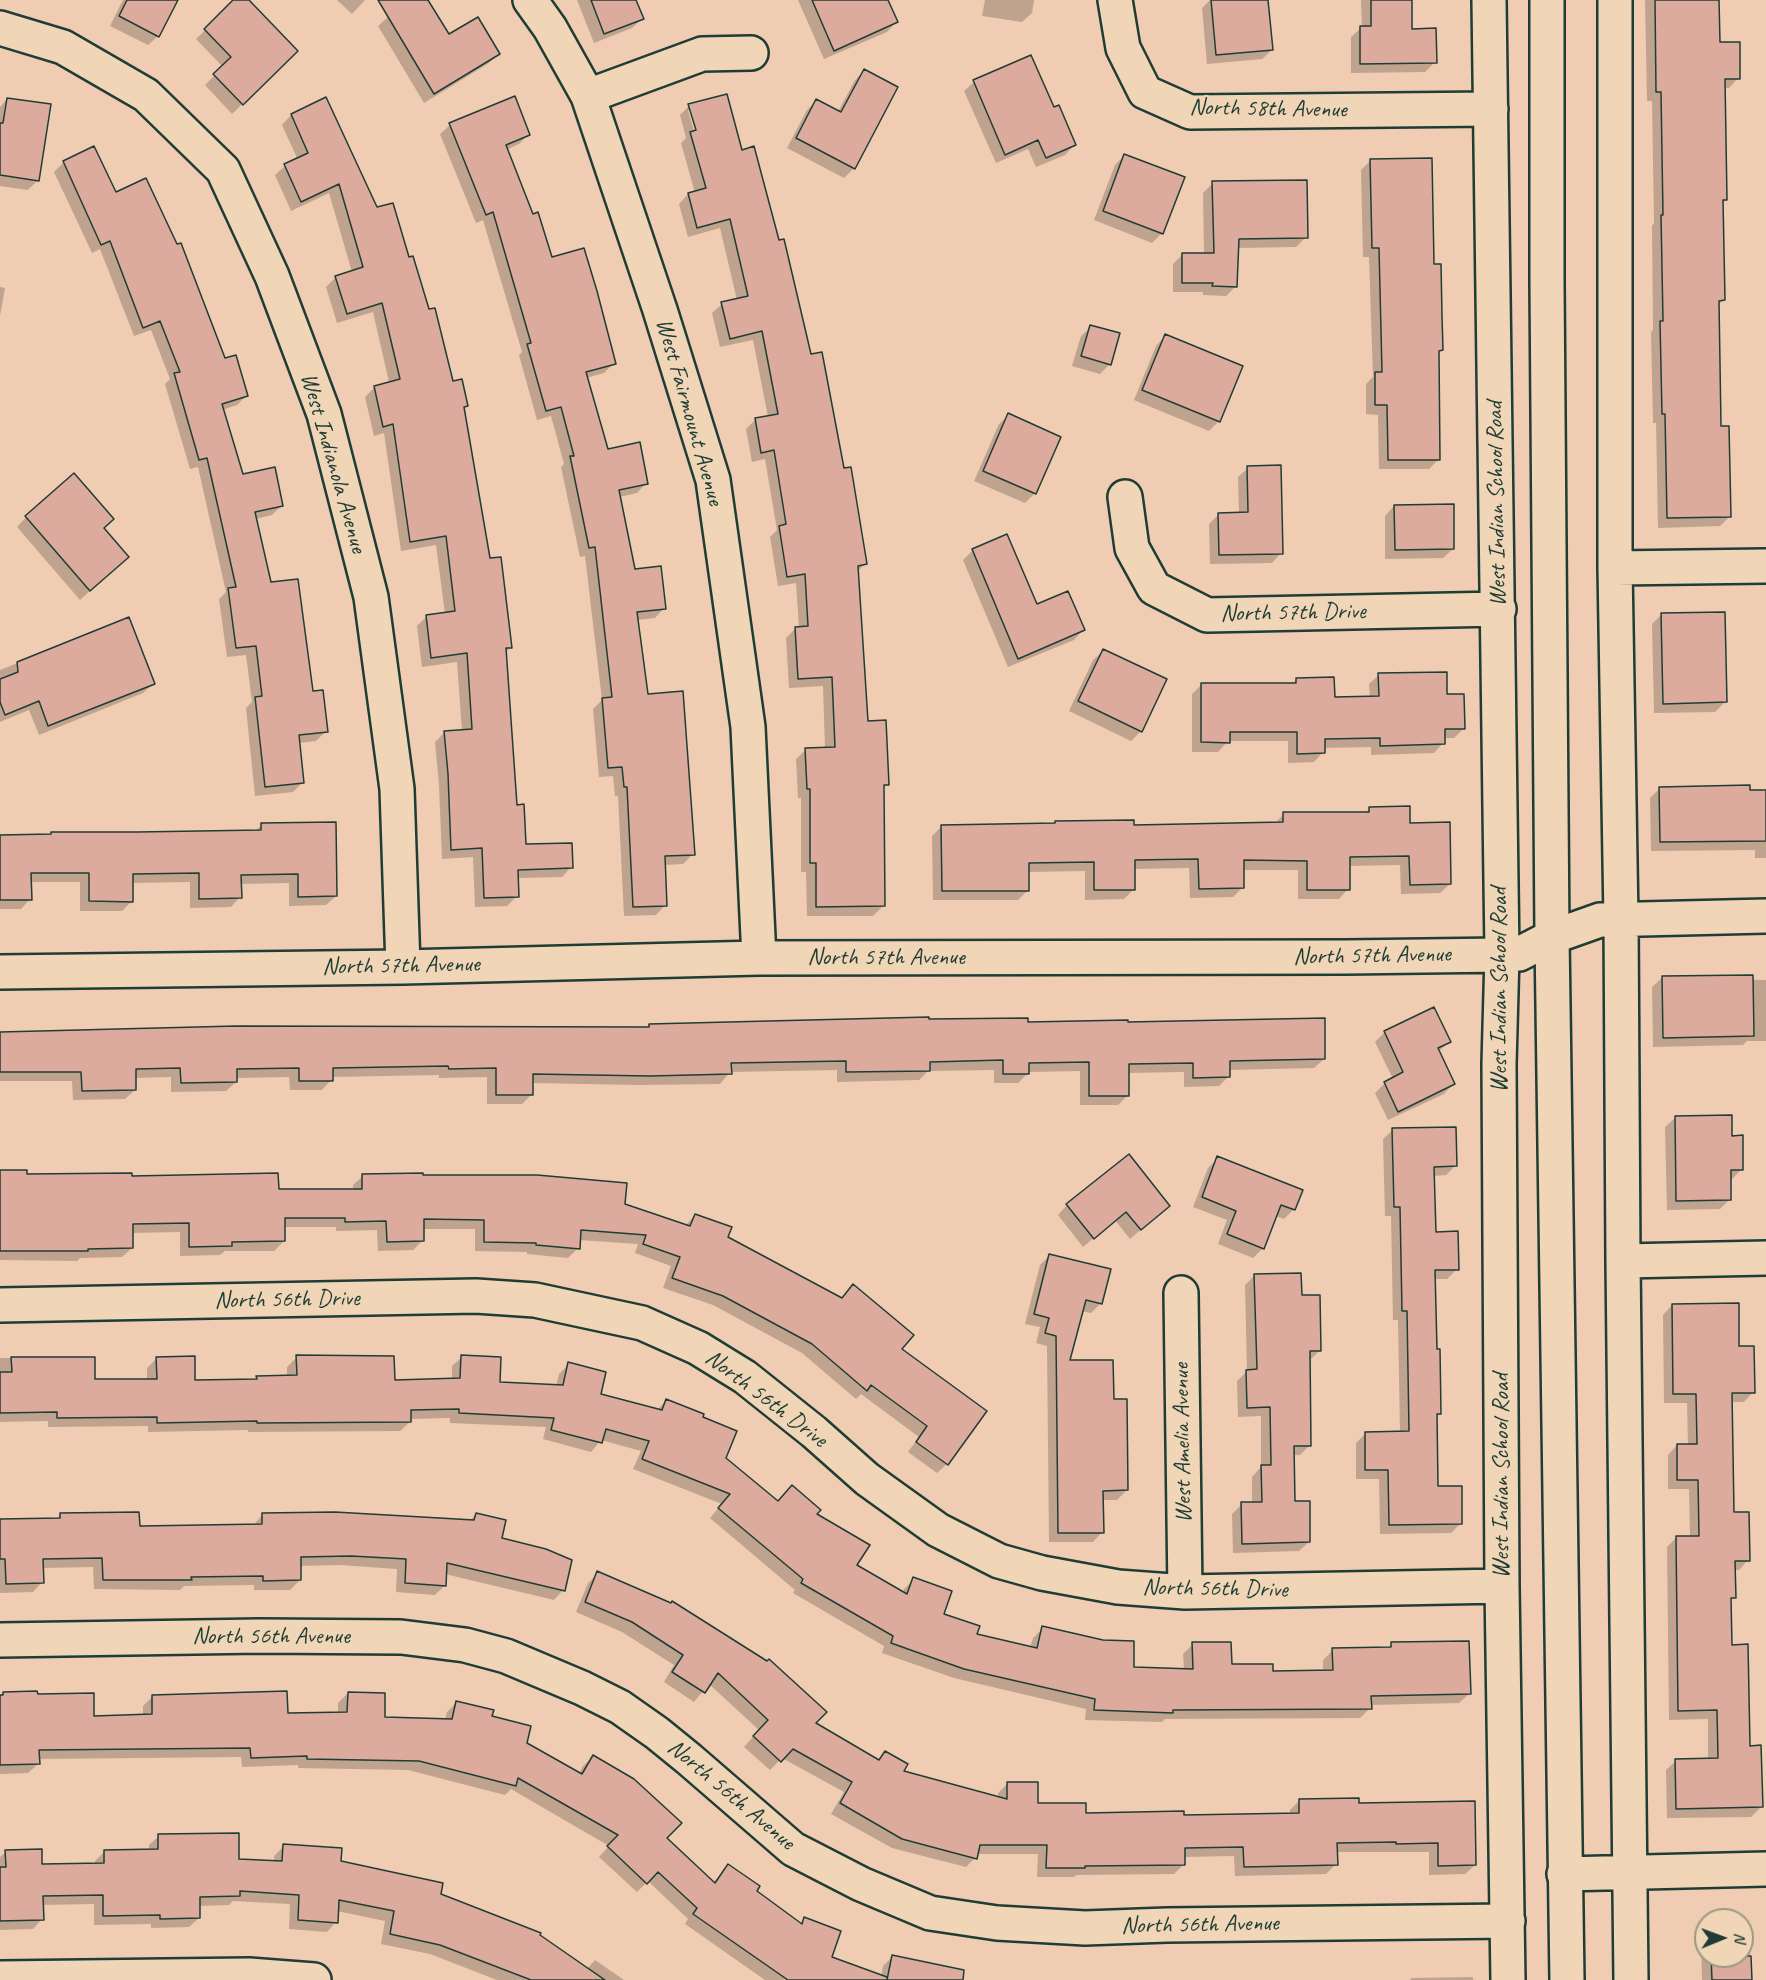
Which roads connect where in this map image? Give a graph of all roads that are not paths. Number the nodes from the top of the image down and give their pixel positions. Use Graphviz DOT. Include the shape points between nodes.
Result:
graph roads {
  1 [pos="530,0"];
  2 [pos="1115,0"];
  3 [pos="1489,0"];
  4 [pos="1547,0"];
  5 [pos="1615,0"];
  6 [pos="0,28"];
  7 [pos="751,53"];
  8 [pos="588,96"];
  9 [pos="1491,110"];
  10 [pos="1125,497"];
  11 [pos="1766,566"];
  12 [pos="1615,568"];
  13 [pos="1499,609"];
  14 [pos="1766,916"];
  15 [pos="1621,919"];
  16 [pos="1552,937"];
  17 [pos="1502,955"];
  18 [pos="759,958"];
  19 [pos="404,966"];
  20 [pos="0,972"];
  21 [pos="1766,1258"];
  22 [pos="1623,1261"];
  23 [pos="1181,1293"];
  24 [pos="0,1305"];
  25 [pos="1502,1586"];
  26 [pos="1185,1592"];
  27 [pos="0,1640"];
  28 [pos="1766,1869"];
  29 [pos="1630,1872"];
  30 [pos="1564,1874"];
  31 [pos="1508,1921"];
  32 [pos="249,1977"];
  33 [pos="0,1978"];
  34 [pos="314,1980"];
  35 [pos="1508,1980"];
  36 [pos="1567,1980"];
  37 [pos="1631,1980"];
  1 -- 8 [label="street, West Fairmount Avenue"];
  2 -- 9 [label="street, North 58th Avenue" via="1123,48 1145,92 1190,112"];
  3 -- 9 [label="street, West Indian School Road"];
  4 -- 16 [label="street"];
  5 -- 12 [label="street"];
  6 -- 19 [label="street, West Indianola Avenue" via="63,46 146,95 223,170 272,276 324,414 371,597 397,789"];
  7 -- 8 [label="street" via="702,54"];
  8 -- 18 [label="street, West Fairmount Avenue" via="713,480 748,726"];
  9 -- 13 [label="street, West Indian School Road"];
  10 -- 13 [label="street, North 57th Drive" via="1132,548 1154,588 1207,615"];
  11 -- 12 [label="street"];
  12 -- 15 [label="street"];
  13 -- 17 [label="street, West Indian School Road"];
  14 -- 15 [label="street, North 57th Avenue"];
  15 -- 16 [label="street, North 57th Avenue" via="1600,920"];
  15 -- 22 [label="street"];
  16 -- 17 [label="street, North 57th Avenue" via="1519,954"];
  16 -- 30 [label="street"];
  17 -- 18 [label="street, North 57th Avenue"];
  17 -- 25 [label="street, West Indian School Road"];
  18 -- 19 [label="street, North 57th Avenue"];
  19 -- 20 [label="street, North 57th Avenue"];
  21 -- 22 [label="street"];
  22 -- 29 [label="street"];
  23 -- 26 [label="street, West Amelia Avenue"];
  24 -- 26 [label="street, North 56th Drive" via="476,1296 535,1300 642,1323 698,1348 745,1377 903,1506 938,1530 999,1561 1118,1587"];
  25 -- 26 [label="street, North 56th Drive"];
  25 -- 31 [label="street, West Indian School Road"];
  27 -- 31 [label="street, North 56th Avenue" via="401,1637 465,1645 506,1656 620,1707 681,1753 793,1849 861,1884 930,1912 997,1923 1085,1928"];
  28 -- 29 [label="street"];
  29 -- 30 [label="street"];
  29 -- 37 [label="street"];
  30 -- 36 [label="street"];
  31 -- 35 [label="street, West Indian School Road"];
  32 -- 33 [label="street"];
  32 -- 34 [label="street"];
}
